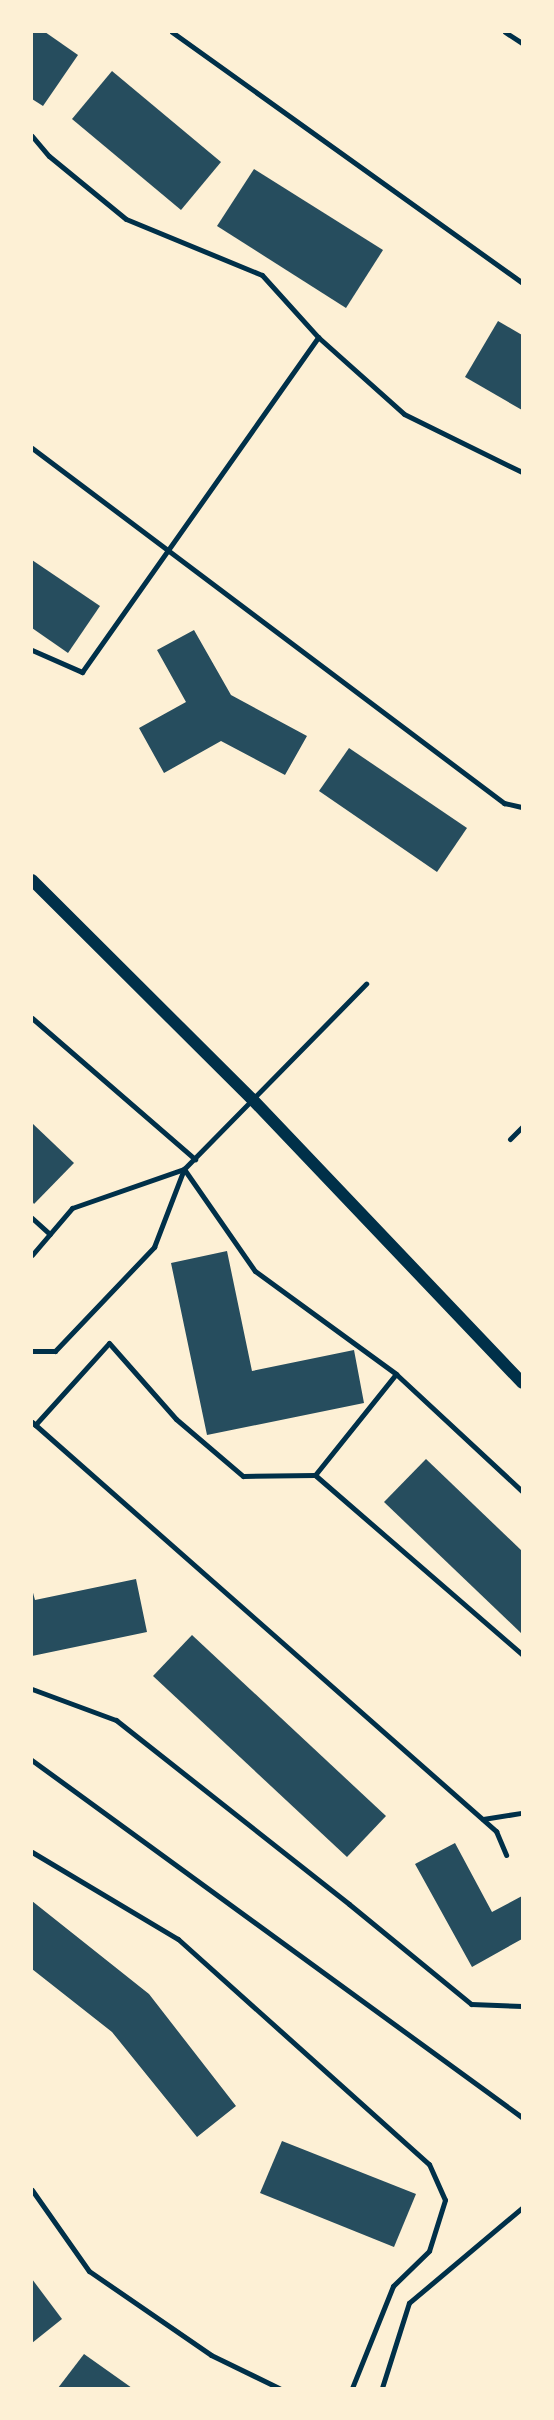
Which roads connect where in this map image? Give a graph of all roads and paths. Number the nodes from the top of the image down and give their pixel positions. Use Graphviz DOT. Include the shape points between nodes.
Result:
graph roads {
  1 [pos="172,32"];
  2 [pos="505,32"];
  3 [pos="523,43"];
  4 [pos="32,136"];
  5 [pos="523,283"];
  6 [pos="318,337"];
  7 [pos="32,448"];
  8 [pos="523,472"];
  9 [pos="167,550"];
  10 [pos="32,650"];
  11 [pos="523,807"];
  12 [pos="32,880"];
  13 [pos="366,984"];
  14 [pos="32,1018"];
  15 [pos="252,1099"];
  16 [pos="523,1127"];
  17 [pos="510,1139"];
  18 [pos="195,1159"];
  19 [pos="184,1169"];
  20 [pos="32,1218"];
  21 [pos="50,1234"];
  22 [pos="32,1255"];
  23 [pos="32,1351"];
  24 [pos="397,1374"];
  25 [pos="523,1383"];
  26 [pos="33,1423"];
  27 [pos="315,1475"];
  28 [pos="523,1491"];
  29 [pos="523,1654"];
  30 [pos="32,1689"];
  31 [pos="32,1760"];
  32 [pos="523,1813"];
  33 [pos="482,1818"];
  34 [pos="32,1852"];
  35 [pos="506,1855"];
  36 [pos="523,2006"];
  37 [pos="523,2117"];
  38 [pos="32,2190"];
  39 [pos="523,2208"];
  40 [pos="279,2389"];
  41 [pos="352,2389"];
  42 [pos="382,2389"];
  1 -- 5 [label="lane"];
  2 -- 3 [label="lane"];
  4 -- 6 [label="lane" via="49,156 126,219 262,275"];
  6 -- 8 [label="lane" via="404,414"];
  6 -- 9 [label="lane"];
  7 -- 9 [label="lane"];
  9 -- 10 [label="lane" via="82,672"];
  9 -- 11 [label="lane" via="504,803"];
  12 -- 15 [label="street"];
  13 -- 15 [label="lane"];
  14 -- 18 [label="lane"];
  15 -- 18 [label="lane"];
  15 -- 25 [label="street"];
  16 -- 17 [label="lane"];
  18 -- 19 [label="lane"];
  19 -- 21 [label="lane" via="72,1208"];
  19 -- 23 [label="lane" via="154,1247 55,1351"];
  19 -- 24 [label="lane" via="255,1271"];
  20 -- 21 [label="lane"];
  21 -- 22 [label="lane"];
  24 -- 27 [label="lane"];
  24 -- 28 [label="lane"];
  26 -- 27 [label="lane" via="108,1343 176,1419 243,1476"];
  26 -- 33 [label="lane"];
  27 -- 29 [label="lane"];
  30 -- 36 [label="lane" via="116,1720 471,2004"];
  31 -- 37 [label="path"];
  32 -- 33 [label="lane"];
  33 -- 35 [label="lane" via="496,1831"];
  34 -- 41 [label="lane" via="178,1939 429,2164 445,2200 429,2251 393,2286"];
  38 -- 40 [label="lane" via="89,2271 211,2355"];
  39 -- 42 [label="path" via="410,2303"];
}
